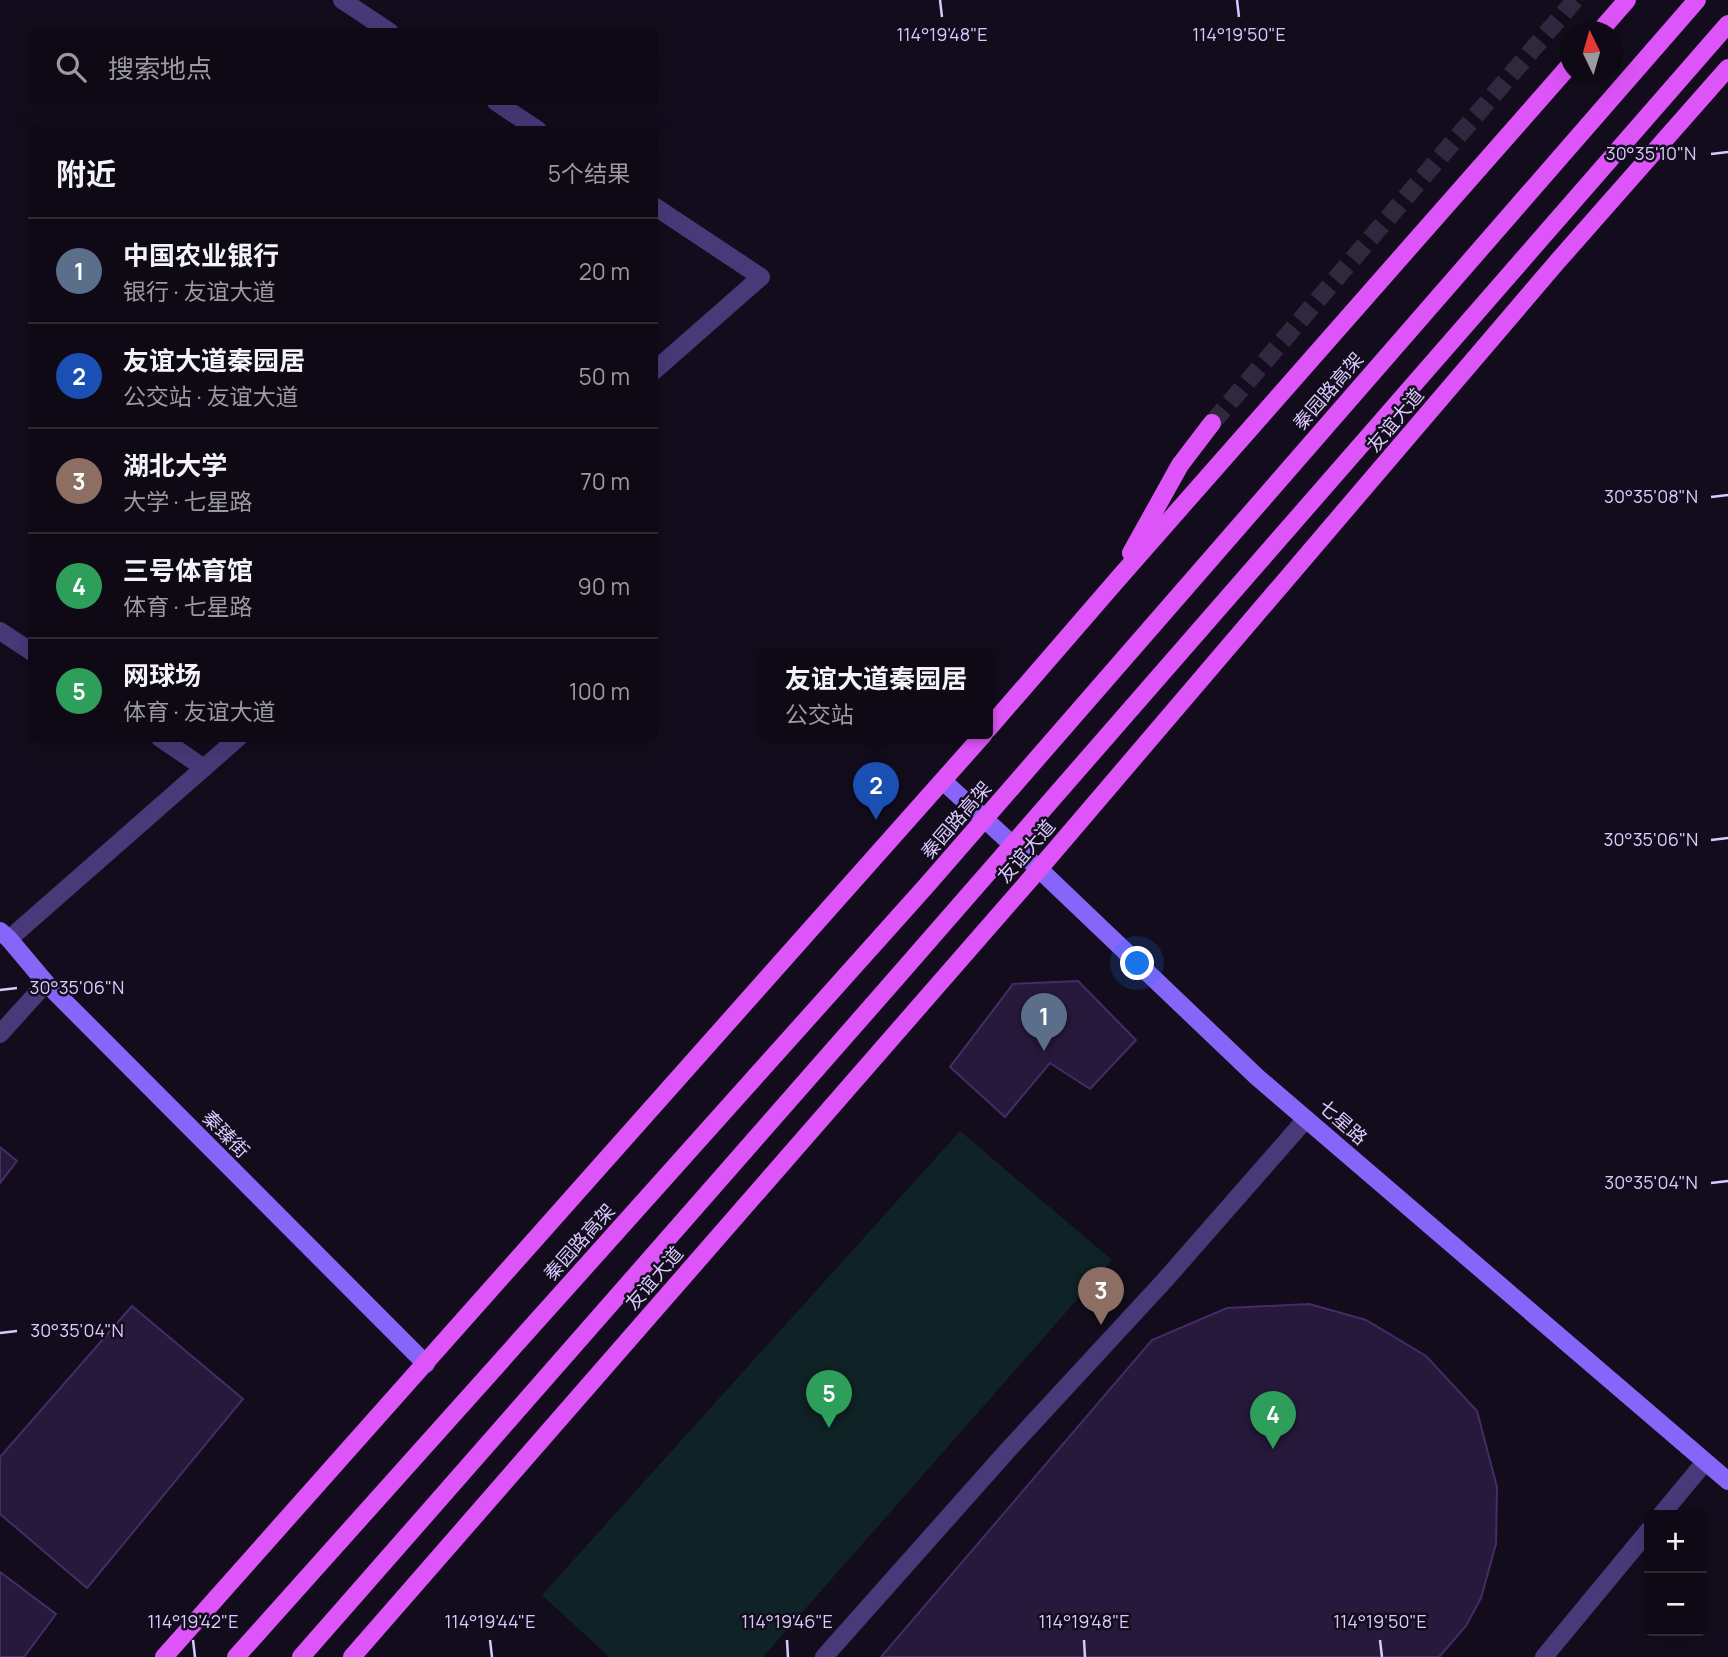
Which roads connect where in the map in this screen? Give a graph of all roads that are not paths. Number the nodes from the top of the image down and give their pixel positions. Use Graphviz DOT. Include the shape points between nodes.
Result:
graph roads {
  1 [pos="342,0"];
  2 [pos="1627,0"];
  3 [pos="1697,0"];
  4 [pos="1609,21"];
  5 [pos="1728,24"];
  6 [pos="384,28"];
  7 [pos="1728,68"];
  8 [pos="1560,76"];
  9 [pos="500,105"];
  10 [pos="532,126"];
  11 [pos="658,209"];
  12 [pos="658,367"];
  13 [pos="1212,423"];
  14 [pos="1116,580"];
  15 [pos="0,631"];
  16 [pos="28,649"];
  17 [pos="993,723"];
  18 [pos="980,739"];
  19 [pos="166,742"];
  20 [pos="233,742"];
  21 [pos="204,768"];
  22 [pos="943,781"];
  23 [pos="1039,869"];
  24 [pos="4,935"];
  25 [pos="46,983"];
  26 [pos="0,1034"];
  27 [pos="1306,1119"];
  28 [pos="426,1364"];
  29 [pos="1706,1462"];
  30 [pos="1728,1481"];
  31 [pos="1665,1510"];
  32 [pos="1644,1536"];
  33 [pos="164,1657"];
  34 [pos="236,1657"];
  35 [pos="301,1657"];
  36 [pos="352,1657"];
  37 [pos="824,1657"];
  38 [pos="1544,1657"];
  1 -- 6 [label="street"];
  2 -- 4 [label="main road"];
  3 -- 34 [label="main road, 秦园路高架, bridge" via="927,885"];
  5 -- 35 [label="main road, bridge"];
  7 -- 23 [label="main road, 友谊大道"];
  8 -- 14 [label="main road"];
  9 -- 10 [label="street"];
  11 -- 12 [label="street" via="761,277"];
  13 -- 14 [label="main road" via="1180,465"];
  14 -- 17 [label="main road"];
  15 -- 16 [label="street"];
  18 -- 22 [label="main road"];
  19 -- 21 [label="street"];
  20 -- 21 [label="street"];
  21 -- 24 [label="street"];
  22 -- 23 [label="street, 七星路"];
  22 -- 28 [label="main road"];
  23 -- 27 [label="street, 七星路"];
  23 -- 36 [label="main road, 友谊大道"];
  24 -- 25 [label="street, 秦臻街"];
  25 -- 26 [label="street"];
  25 -- 28 [label="street, 秦臻街"];
  27 -- 29 [label="street, 七星路"];
  27 -- 37 [label="street"];
  28 -- 33 [label="main road"];
  29 -- 30 [label="street, 七星路"];
  29 -- 31 [label="street"];
  32 -- 38 [label="street"];
}
